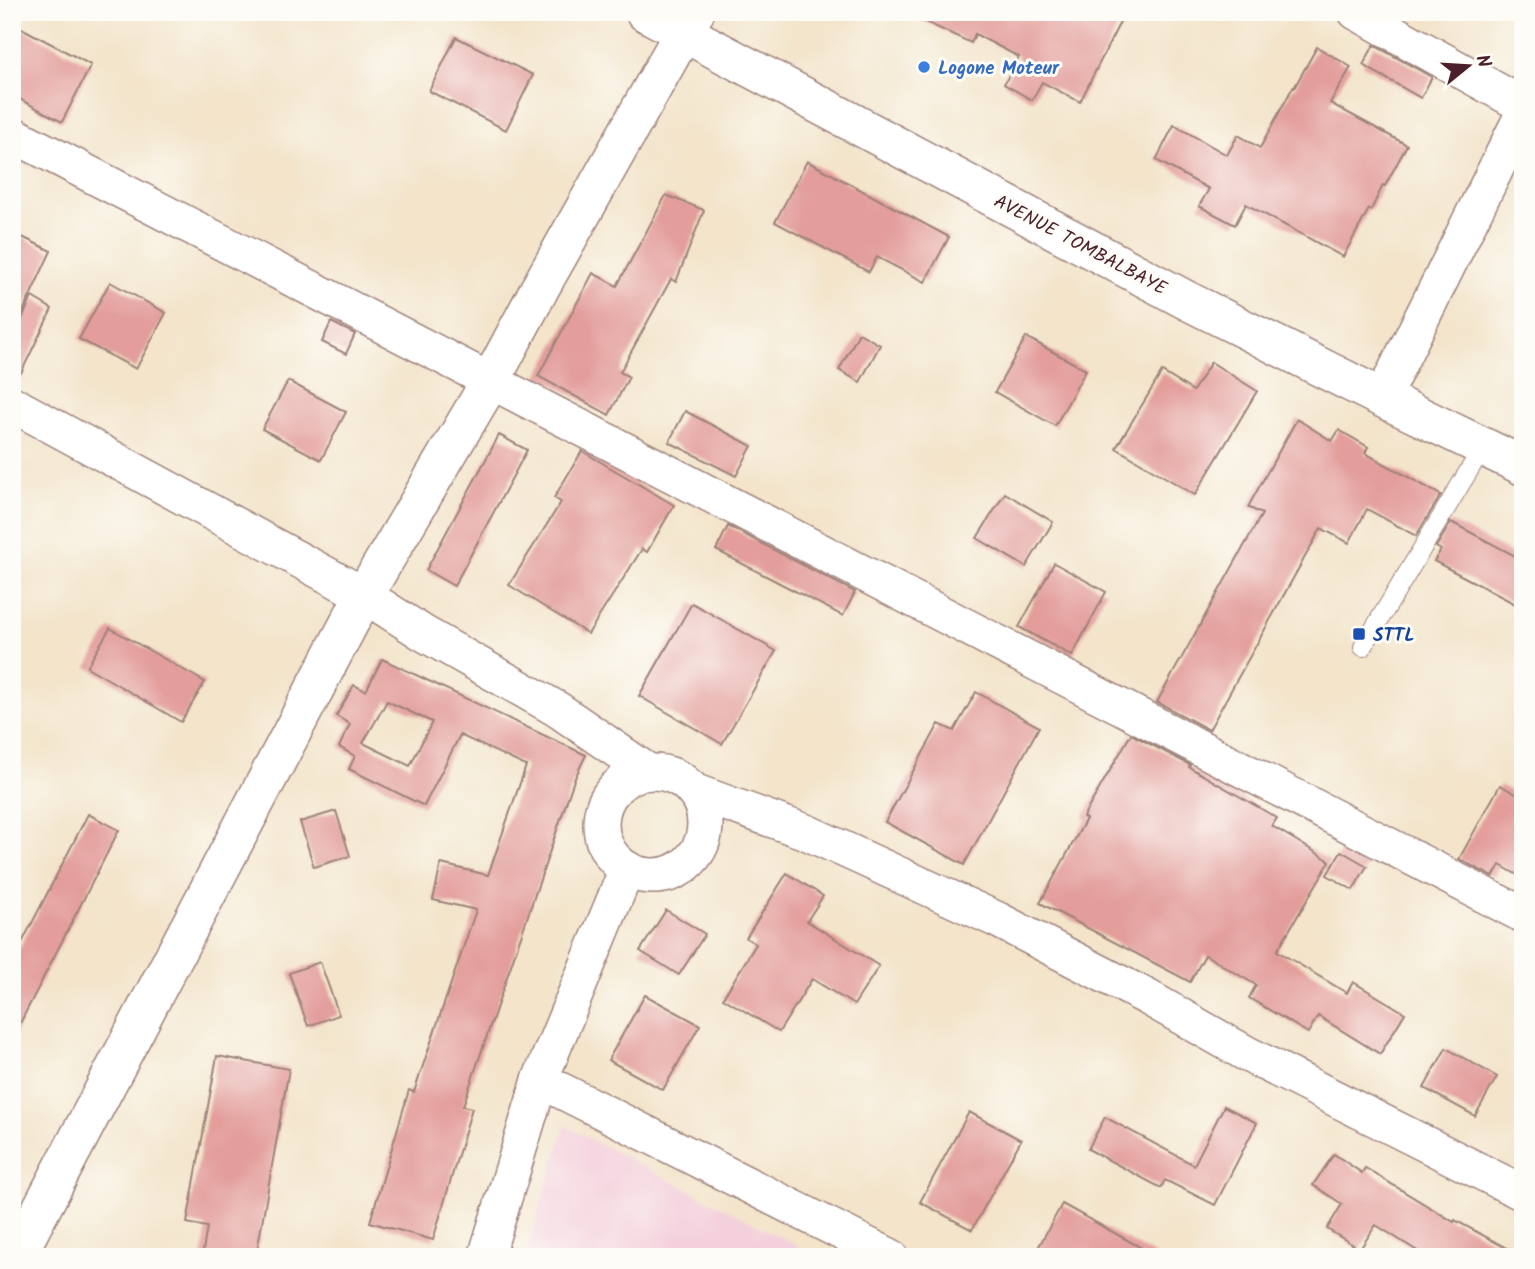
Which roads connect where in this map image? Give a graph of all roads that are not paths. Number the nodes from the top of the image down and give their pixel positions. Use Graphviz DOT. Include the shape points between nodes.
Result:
graph roads {
  1 [pos="645,12"];
  2 [pos="1356,12"];
  3 [pos="690,23"];
  4 [pos="1523,105"];
  5 [pos="1523,114"];
  6 [pos="12,134"];
  7 [pos="490,382"];
  8 [pos="1382,398"];
  9 [pos="12,404"];
  10 [pos="1483,447"];
  11 [pos="1523,466"];
  12 [pos="364,595"];
  13 [pos="1363,647"];
  14 [pos="647,771"];
  15 [pos="694,791"];
  16 [pos="627,870"];
  17 [pos="1523,915"];
  18 [pos="540,1080"];
  19 [pos="1523,1193"];
  20 [pos="16,1257"];
  21 [pos="486,1257"];
  22 [pos="891,1257"];
  1 -- 3 [label="street, AVENUE TOMBALBAYE"];
  2 -- 4 [label="street"];
  3 -- 7 [label="street"];
  3 -- 8 [label="street, AVENUE TOMBALBAYE" via="1188,301"];
  5 -- 8 [label="street"];
  6 -- 7 [label="street"];
  7 -- 12 [label="street"];
  7 -- 17 [label="street"];
  8 -- 10 [label="street, AVENUE TOMBALBAYE"];
  9 -- 12 [label="street"];
  10 -- 11 [label="street, AVENUE TOMBALBAYE"];
  10 -- 13 [label="lane"];
  12 -- 14 [label="street" via="557,709"];
  12 -- 20 [label="street"];
  14 -- 15 [label="street" via="673,775"];
  14 -- 16 [label="street" via="624,780 607,797 600,821 604,845"];
  15 -- 16 [label="street" via="704,828 689,862 660,876"];
  15 -- 19 [label="street" via="806,832 998,920 1247,1054"];
  16 -- 18 [label="street"];
  18 -- 21 [label="street"];
  18 -- 22 [label="street"];
}
